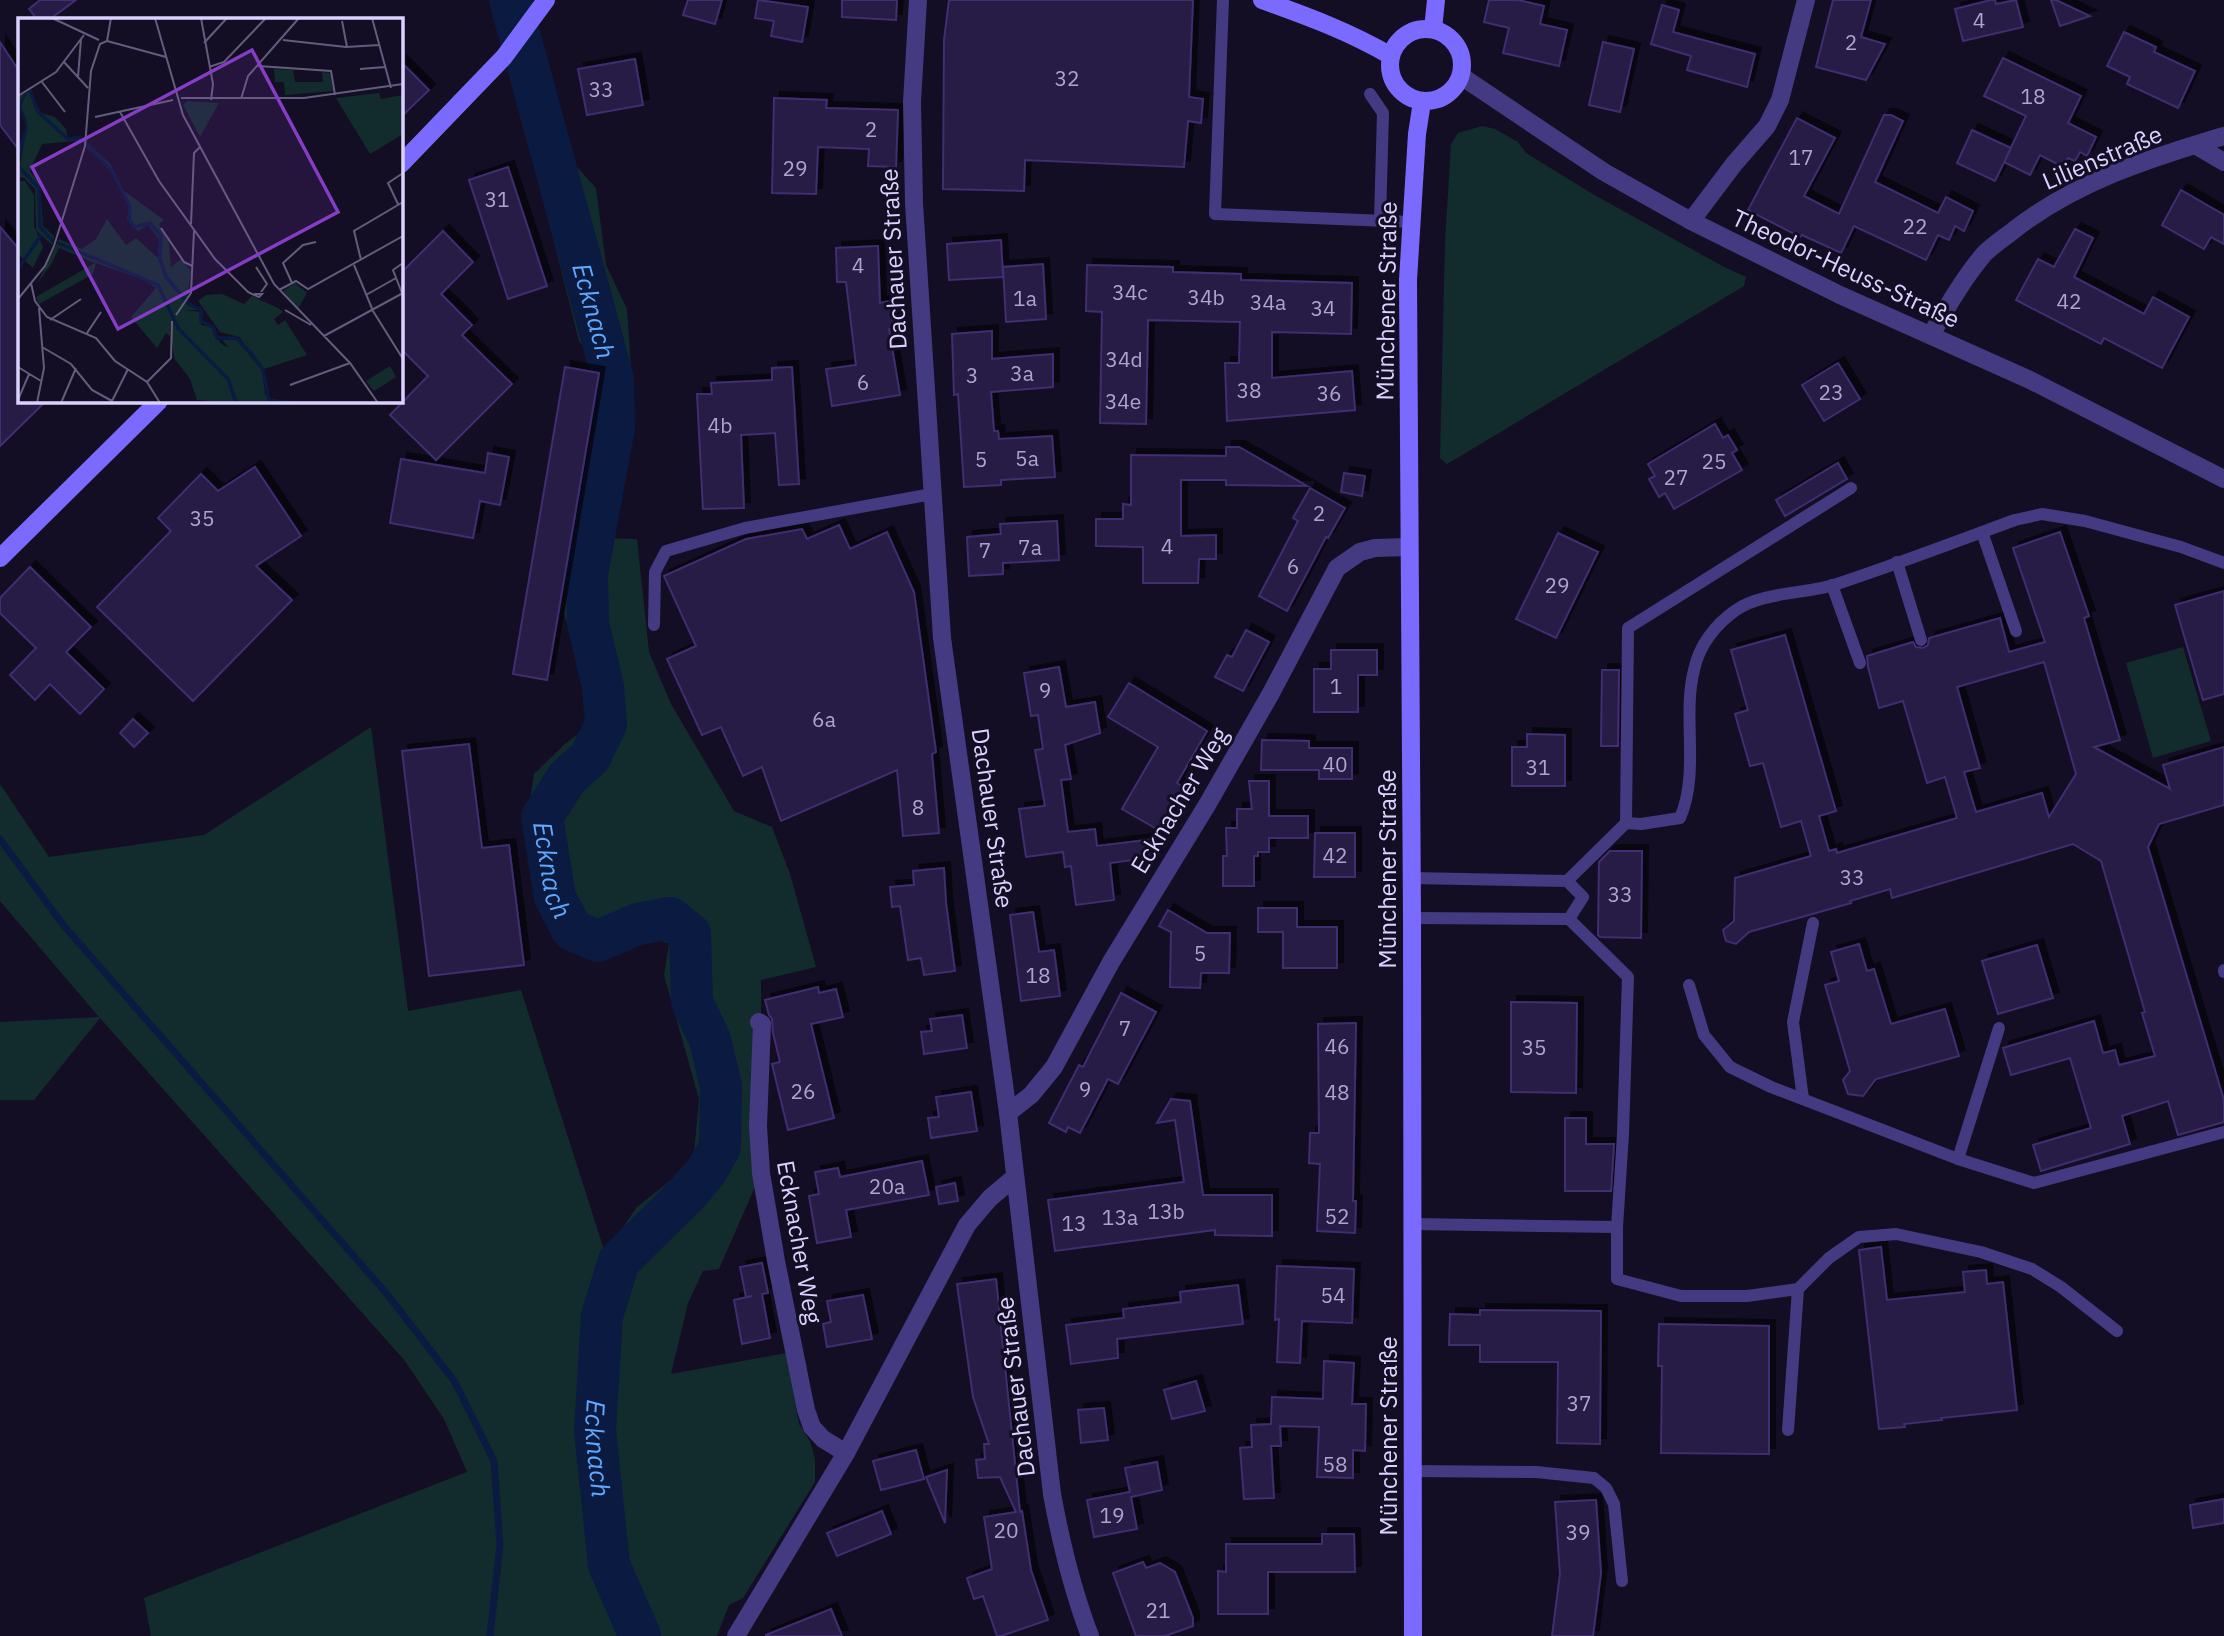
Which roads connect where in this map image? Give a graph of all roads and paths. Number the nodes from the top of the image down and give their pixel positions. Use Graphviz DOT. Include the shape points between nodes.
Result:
graph roads {
  1 [pos="546,0"];
  2 [pos="918,0"];
  3 [pos="1262,0"];
  4 [pos="1436,0"];
  5 [pos="1806,0"];
  6 [pos="1223,3"];
  7 [pos="1433,29"];
  8 [pos="1391,56"];
  9 [pos="1461,76"];
  10 [pos="1370,94"];
  11 [pos="1422,102"];
  12 [pos="2224,136"];
  13 [pos="2195,145"];
  14 [pos="2224,162"];
  15 [pos="402,163"];
  16 [pos="1380,219"];
  17 [pos="1691,221"];
  18 [pos="1411,222"];
  19 [pos="1931,335"];
  20 [pos="158,402"];
  21 [pos="2224,479"];
  22 [pos="1851,488"];
  23 [pos="932,494"];
  24 [pos="1982,532"];
  25 [pos="1409,547"];
  26 [pos="0,558"];
  27 [pos="1896,562"];
  28 [pos="2224,563"];
  29 [pos="1832,585"];
  30 [pos="654,625"];
  31 [pos="2016,631"];
  32 [pos="1921,640"];
  33 [pos="1860,663"];
  34 [pos="1626,823"];
  35 [pos="1412,878"];
  36 [pos="1567,881"];
  37 [pos="1412,918"];
  38 [pos="1569,919"];
  39 [pos="1814,923"];
  40 [pos="1689,985"];
  41 [pos="759,1022"];
  42 [pos="1999,1028"];
  43 [pos="1803,1099"];
  44 [pos="1008,1113"];
  45 [pos="2224,1132"];
  46 [pos="1958,1159"];
  47 [pos="1015,1177"];
  48 [pos="1412,1224"];
  49 [pos="1618,1227"];
  50 [pos="1798,1289"];
  51 [pos="2117,1331"];
  52 [pos="1788,1430"];
  53 [pos="846,1453"];
  54 [pos="1412,1471"];
  55 [pos="1622,1581"];
  56 [pos="736,1636"];
  57 [pos="1090,1636"];
  58 [pos="1413,1636"];
  1 -- 15 [label="main road" via="504,57"];
  2 -- 23 [label="street, Dachauer Straße" via="912,102 914,203"];
  3 -- 8 [label="main road" via="1338,29"];
  4 -- 7 [label="main road"];
  5 -- 17 [label="street" via="1780,100 1767,126"];
  6 -- 16 [label="lane" via="1214,215"];
  7 -- 8 [label="main road" via="1408,33"];
  7 -- 9 [label="main road" via="1458,47"];
  8 -- 11 [label="main road" via="1395,83"];
  9 -- 11 [label="main road" via="1445,96"];
  9 -- 17 [label="street, Theodor-Heuss-Straße" via="1604,172"];
  10 -- 16 [label="lane" via="1383,113"];
  11 -- 18 [label="main road, Münchener Straße"];
  12 -- 13 [label="street, Lilienstraße"];
  13 -- 14 [label="street"];
  13 -- 19 [label="street, Lilienstraße" via="2088,184 2037,213 1986,252"];
  16 -- 18 [label="lane"];
  17 -- 19 [label="street, Theodor-Heuss-Straße"];
  18 -- 25 [label="main road, Münchener Straße"];
  19 -- 21 [label="street, Theodor-Heuss-Straße" via="2110,419"];
  20 -- 26 [label="main road"];
  22 -- 34 [label="lane" via="1628,628"];
  23 -- 30 [label="lane" via="745,528 666,551 654,572"];
  23 -- 44 [label="street, Dachauer Straße" via="942,638"];
  24 -- 27 [label="lane"];
  24 -- 28 [label="lane" via="2042,514 2132,532"];
  24 -- 31 [label="lane"];
  25 -- 35 [label="main road, Münchener Straße"];
  25 -- 44 [label="street, Ecknacher Weg" via="1360,552 1336,568 1257,718 1117,951 1054,1067 1031,1095"];
  27 -- 29 [label="lane"];
  27 -- 32 [label="lane"];
  29 -- 33 [label="lane"];
  29 -- 34 [label="lane" via="1738,609 1716,627 1693,670 1688,784 1680,818"];
  34 -- 36 [label="lane"];
  35 -- 36 [label="lane"];
  35 -- 37 [label="main road, Münchener Straße"];
  36 -- 38 [label="lane" via="1583,897"];
  37 -- 38 [label="lane"];
  37 -- 48 [label="main road, Münchener Straße"];
  38 -- 49 [label="lane" via="1628,977"];
  39 -- 43 [label="lane" via="1793,1022"];
  40 -- 43 [label="lane" via="1704,1035 1730,1067"];
  41 -- 53 [label="street, Ecknacher Weg" via="761,1173 801,1388 812,1427"];
  42 -- 46 [label="lane"];
  43 -- 46 [label="lane"];
  44 -- 47 [label="street, Dachauer Straße"];
  45 -- 46 [label="lane" via="2034,1183"];
  47 -- 53 [label="street" via="967,1225"];
  47 -- 57 [label="street, Dachauer Straße" via="1052,1494 1061,1546"];
  48 -- 49 [label="lane"];
  48 -- 54 [label="main road, Münchener Straße"];
  49 -- 50 [label="lane" via="1617,1279 1681,1296 1747,1296"];
  50 -- 51 [label="lane" via="1859,1237 1896,1234 1981,1252 2032,1269"];
  50 -- 52 [label="lane"];
  53 -- 56 [label="street"];
  54 -- 55 [label="lane" via="1536,1472 1594,1478 1614,1504"];
  54 -- 58 [label="main road, Münchener Straße"];
}
